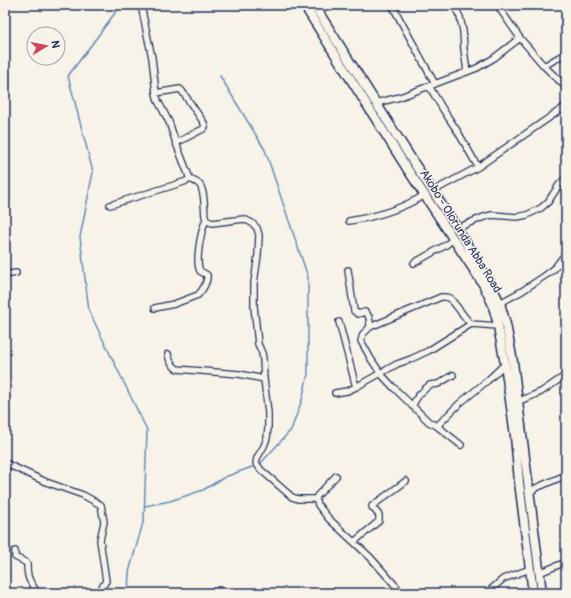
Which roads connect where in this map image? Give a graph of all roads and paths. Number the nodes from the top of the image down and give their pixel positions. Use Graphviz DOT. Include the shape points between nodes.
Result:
graph roads {
  1 [pos="142,5"];
  2 [pos="304,5"];
  3 [pos="314,5"];
  4 [pos="392,5"];
  5 [pos="454,5"];
  6 [pos="497,5"];
  7 [pos="564,5"];
  8 [pos="566,8"];
  9 [pos="520,38"];
  10 [pos="566,53"];
  11 [pos="544,66"];
  12 [pos="467,72"];
  13 [pos="432,85"];
  14 [pos="566,87"];
  15 [pos="156,93"];
  16 [pos="376,104"];
  17 [pos="566,106"];
  18 [pos="176,143"];
  19 [pos="478,167"];
  20 [pos="566,178"];
  21 [pos="190,179"];
  22 [pos="433,191"];
  23 [pos="425,195"];
  24 [pos="110,205"];
  25 [pos="206,220"];
  26 [pos="349,221"];
  27 [pos="457,228"];
  28 [pos="453,239"];
  29 [pos="469,247"];
  30 [pos="461,252"];
  31 [pos="566,253"];
  32 [pos="414,263"];
  33 [pos="348,270"];
  34 [pos="16,273"];
  35 [pos="5,275"];
  36 [pos="500,303"];
  37 [pos="155,308"];
  38 [pos="339,322"];
  39 [pos="471,324"];
  40 [pos="498,326"];
  41 [pos="370,327"];
  42 [pos="168,354"];
  43 [pos="506,364"];
  44 [pos="381,374"];
  45 [pos="454,375"];
  46 [pos="566,375"];
  47 [pos="264,378"];
  48 [pos="356,387"];
  49 [pos="335,393"];
  50 [pos="517,402"];
  51 [pos="412,406"];
  52 [pos="437,426"];
  53 [pos="461,445"];
  54 [pos="5,463"];
  55 [pos="566,475"];
  56 [pos="336,476"];
  57 [pos="406,481"];
  58 [pos="529,493"];
  59 [pos="316,499"];
  60 [pos="354,542"];
  61 [pos="15,552"];
  62 [pos="566,562"];
  63 [pos="530,568"];
  64 [pos="539,573"];
  65 [pos="37,593"];
  66 [pos="98,593"];
  67 [pos="402,593"];
  68 [pos="487,593"];
  69 [pos="533,593"];
  70 [pos="542,593"];
  1 -- 15 [label="street"];
  2 -- 23 [label="main road, Akobo - Olorunda Abba Road"];
  3 -- 16 [label="main road, Akobo - Olorunda Abba Road"];
  4 -- 13 [label="street"];
  5 -- 12 [label="street" via="463,31"];
  6 -- 9 [label="street"];
  7 -- 8 [label="street"];
  9 -- 11 [label="street"];
  9 -- 12 [label="street" via="494,58"];
  10 -- 11 [label="street"];
  11 -- 14 [label="street"];
  12 -- 13 [label="street"];
  13 -- 16 [label="street"];
  13 -- 19 [label="street" via="444,111"];
  15 -- 18 [label="street"];
  15 -- 18 [label="street" via="177,89 182,91 204,123 203,129"];
  16 -- 22 [label="main road, Akobo - Olorunda Abba Road"];
  17 -- 19 [label="street"];
  18 -- 21 [label="street"];
  19 -- 22 [label="street"];
  20 -- 27 [label="street" via="548,202 527,215 488,216"];
  21 -- 24 [label="street"];
  21 -- 25 [label="street" via="201,186"];
  22 -- 27 [label="main road, Akobo - Olorunda Abba Road"];
  23 -- 26 [label="street" via="397,209"];
  23 -- 28 [label="main road, Akobo - Olorunda Abba Road"];
  25 -- 37 [label="street" via="200,240 198,265 207,275 207,280 198,295"];
  25 -- 47 [label="street" via="212,223 244,219 257,228 258,255 254,300 258,344 264,359"];
  27 -- 29 [label="main road, Akobo - Olorunda Abba Road"];
  28 -- 30 [label="main road, Akobo - Olorunda Abba Road"];
  28 -- 32 [label="street"];
  29 -- 30 [label="main road"];
  29 -- 36 [label="main road, Akobo - Olorunda Abba Road"];
  30 -- 40 [label="main road, Akobo - Olorunda Abba Road" via="483,284 492,302"];
  31 -- 36 [label="street" via="554,269"];
  33 -- 41 [label="street" via="354,311 358,314 367,314"];
  34 -- 35 [label="street"];
  36 -- 50 [label="main road, Akobo - Olorunda Abba Road" via="513,362"];
  38 -- 48 [label="street"];
  39 -- 40 [label="street"];
  39 -- 41 [label="street" via="450,298 445,296"];
  39 -- 44 [label="street"];
  40 -- 43 [label="main road, Akobo - Olorunda Abba Road"];
  41 -- 44 [label="street" via="363,334 361,341"];
  42 -- 47 [label="street" via="177,369"];
  43 -- 52 [label="street"];
  43 -- 63 [label="main road, Akobo - Olorunda Abba Road"];
  44 -- 48 [label="street"];
  44 -- 51 [label="street"];
  45 -- 51 [label="street" via="438,384 430,385"];
  46 -- 50 [label="street" via="541,392"];
  47 -- 59 [label="street" via="268,428 267,438 257,458 258,465 292,497"];
  48 -- 49 [label="street"];
  50 -- 58 [label="main road, Akobo - Olorunda Abba Road"];
  51 -- 52 [label="street"];
  52 -- 53 [label="street"];
  54 -- 66 [label="street" via="101,505 104,522 100,540 106,581"];
  55 -- 58 [label="street"];
  56 -- 59 [label="street"];
  57 -- 60 [label="street" via="372,506 379,515 379,520"];
  58 -- 64 [label="main road, Akobo - Olorunda Abba Road"];
  59 -- 60 [label="street" via="329,519"];
  60 -- 67 [label="street"];
  61 -- 65 [label="street" via="15,557 27,564 29,580"];
  62 -- 64 [label="street"];
  63 -- 68 [label="street" via="503,579"];
  63 -- 69 [label="main road, Akobo - Olorunda Abba Road"];
  64 -- 70 [label="main road, Akobo - Olorunda Abba Road"];
}
